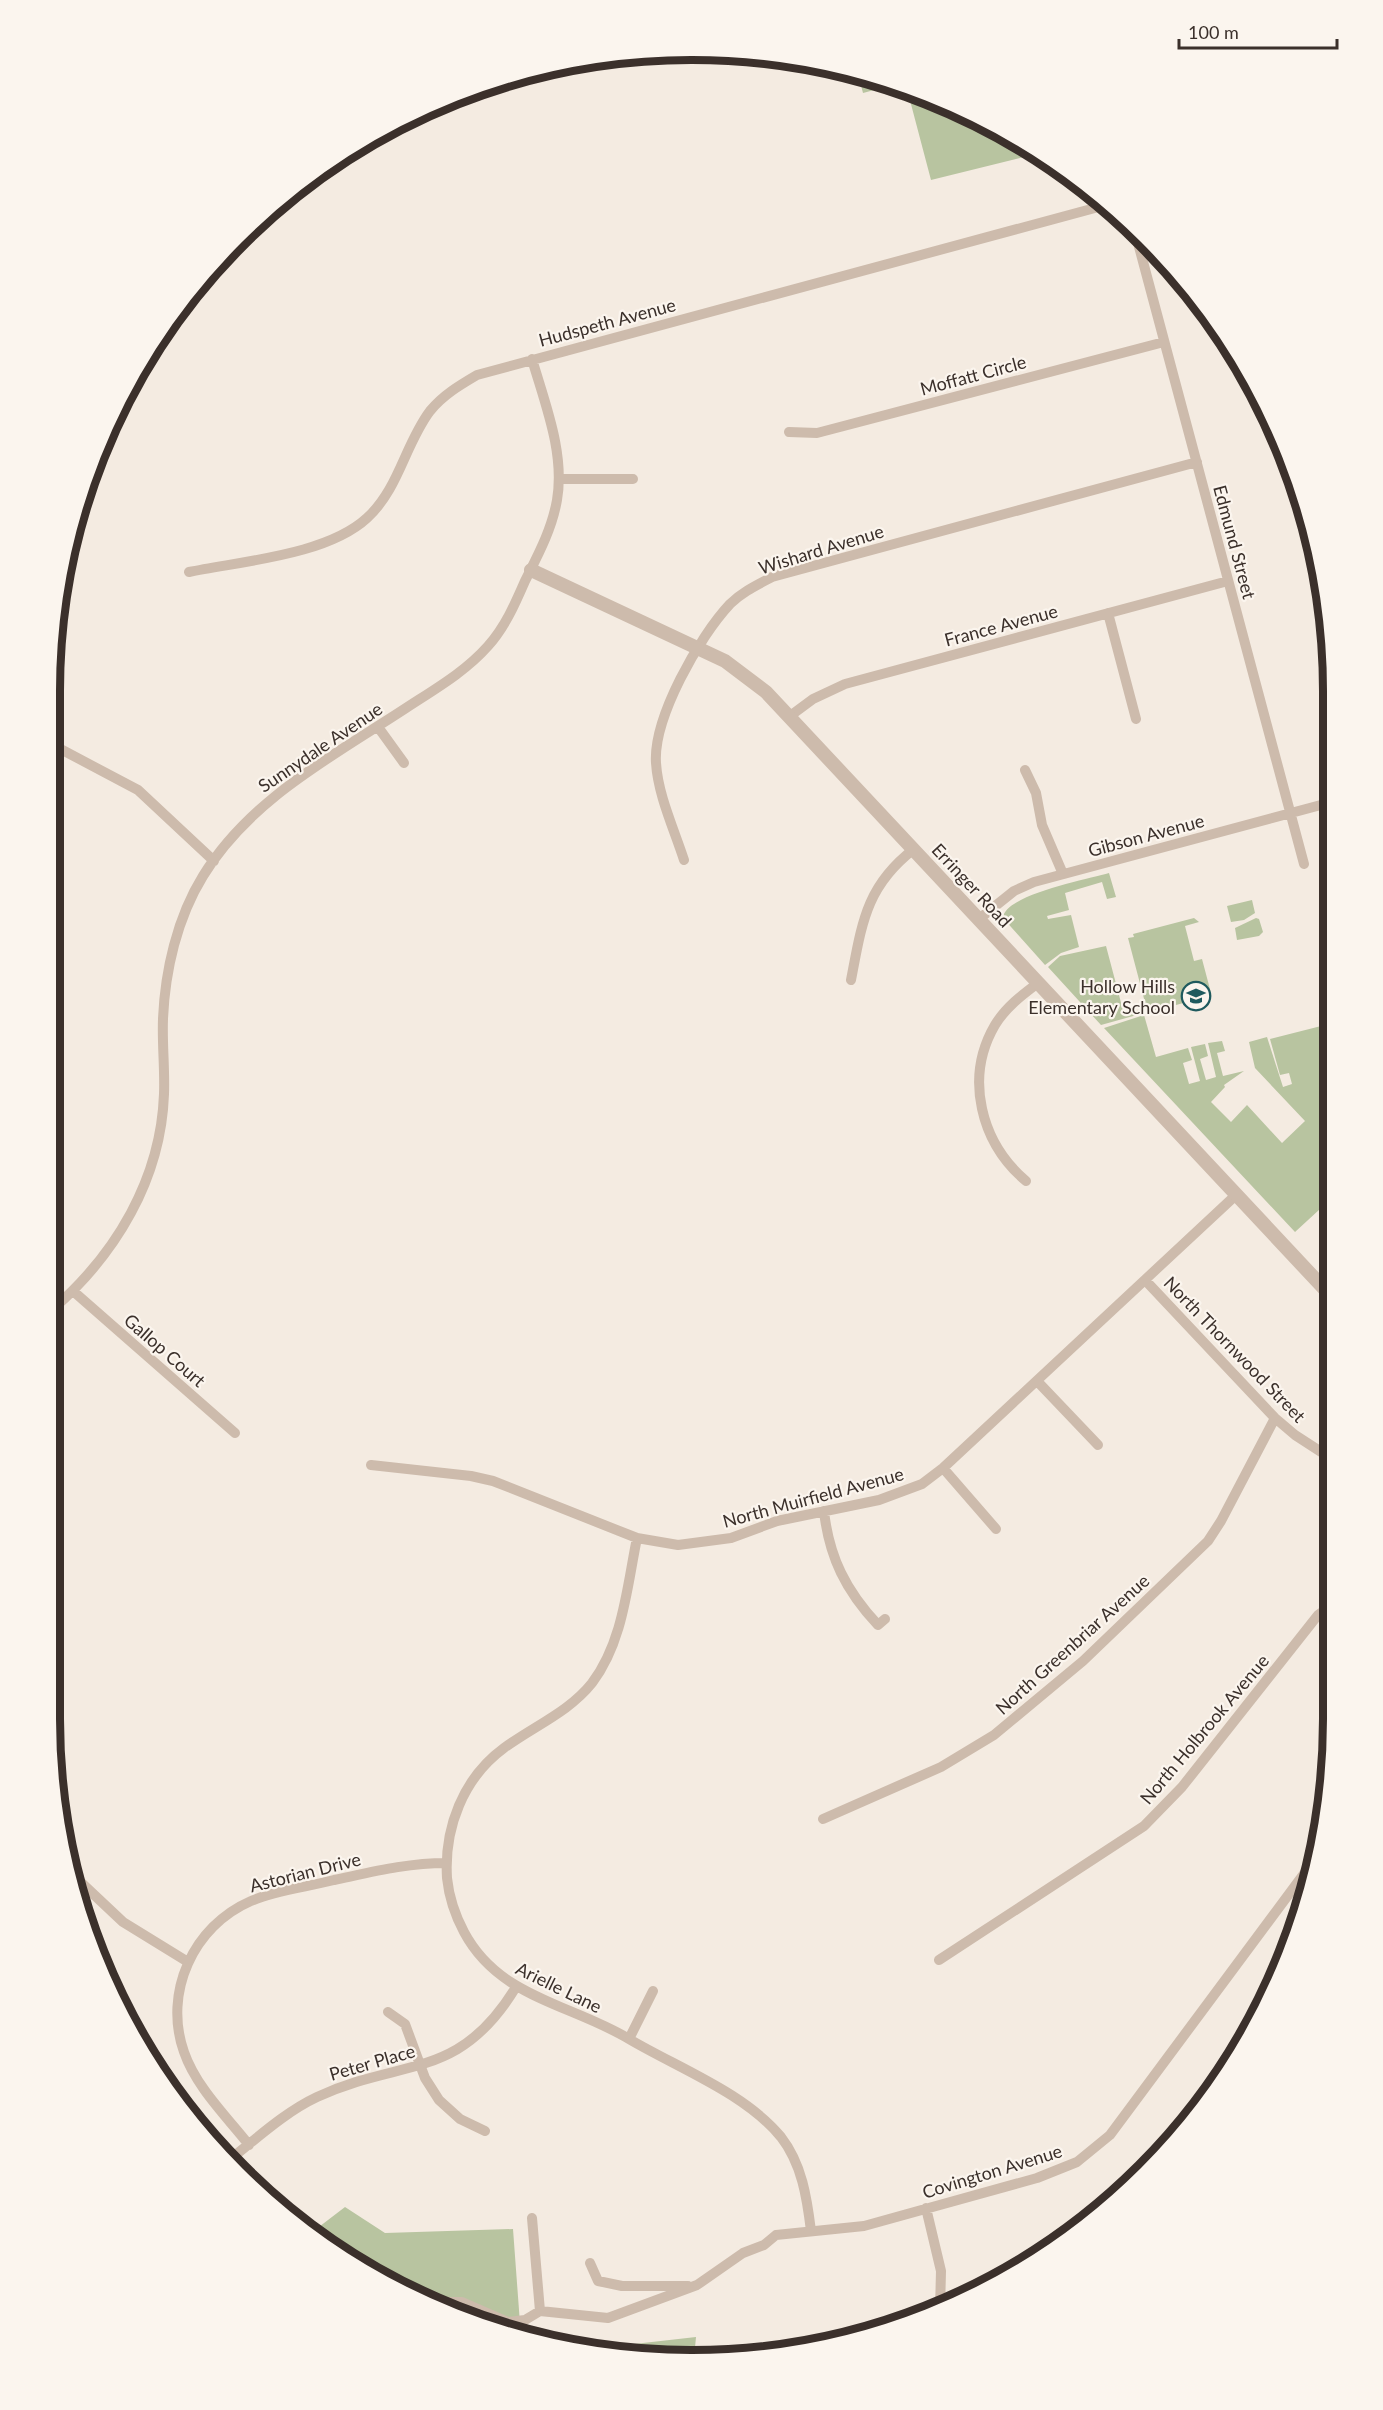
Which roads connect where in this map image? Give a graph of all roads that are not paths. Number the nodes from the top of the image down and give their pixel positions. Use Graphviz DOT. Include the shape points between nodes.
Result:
graph roads {
  1 [pos="1097,207"];
  2 [pos="1139,246"];
  3 [pos="1164,342"];
  4 [pos="532,359"];
  5 [pos="789,432"];
  6 [pos="1197,462"];
  7 [pos="559,478"];
  8 [pos="633,479"];
  9 [pos="531,570"];
  10 [pos="189,572"];
  11 [pos="1228,581"];
  12 [pos="1108,614"];
  13 [pos="699,648"];
  14 [pos="790,716"];
  15 [pos="1136,718"];
  16 [pos="378,727"];
  17 [pos="60,749"];
  18 [pos="404,763"];
  19 [pos="1026,770"];
  20 [pos="1323,804"];
  21 [pos="1291,813"];
  22 [pos="914,849"];
  23 [pos="684,860"];
  24 [pos="214,861"];
  25 [pos="1304,864"];
  26 [pos="1064,874"];
  27 [pos="979,919"];
  28 [pos="851,980"];
  29 [pos="1038,982"];
  30 [pos="1026,1181"];
  31 [pos="1236,1195"];
  32 [pos="1145,1280"];
  33 [pos="1323,1287"];
  34 [pos="73,1291"];
  35 [pos="60,1302"];
  36 [pos="1037,1381"];
  37 [pos="1275,1418"];
  38 [pos="236,1433"];
  39 [pos="1098,1445"];
  40 [pos="1323,1454"];
  41 [pos="371,1465"];
  42 [pos="944,1468"];
  43 [pos="824,1511"];
  44 [pos="996,1529"];
  45 [pos="637,1538"];
  46 [pos="1323,1611"];
  47 [pos="885,1619"];
  48 [pos="823,1819"];
  49 [pos="446,1863"];
  50 [pos="1303,1876"];
  51 [pos="83,1884"];
  52 [pos="939,1960"];
  53 [pos="188,1962"];
  54 [pos="516,1987"];
  55 [pos="653,1991"];
  56 [pos="388,2012"];
  57 [pos="629,2038"];
  58 [pos="421,2065"];
  59 [pos="485,2132"];
  60 [pos="249,2145"];
  61 [pos="236,2155"];
  62 [pos="926,2208"];
  63 [pos="532,2218"];
  64 [pos="811,2231"];
  65 [pos="590,2263"];
  66 [pos="697,2286"];
  67 [pos="940,2299"];
  68 [pos="450,2302"];
  69 [pos="540,2311"];
  70 [pos="507,2321"];
  71 [pos="508,2322"];
  1 -- 4 [label="street, Hudspeth Avenue"];
  2 -- 3 [label="street, Edmund Street"];
  3 -- 5 [label="street, Moffatt Circle" via="817,433"];
  3 -- 6 [label="street, Edmund Street"];
  4 -- 7 [label="street, Sunnydale Avenue" via="556,450"];
  4 -- 10 [label="street, Hudspeth Avenue" via="477,375 442,398 422,424 383,499 348,532 315,546"];
  6 -- 11 [label="street, Edmund Street"];
  6 -- 13 [label="street, Wishard Avenue" via="772,577 731,603"];
  7 -- 8 [label="street"];
  7 -- 9 [label="street, Sunnydale Avenue" via="552,520"];
  9 -- 13 [label="street, Erringer Road"];
  9 -- 16 [label="street, Sunnydale Avenue" via="505,624 489,644 452,679"];
  11 -- 12 [label="street, France Avenue"];
  11 -- 21 [label="street, Edmund Street"];
  12 -- 14 [label="street, France Avenue" via="845,684 813,699"];
  12 -- 15 [label="street"];
  13 -- 14 [label="street, Erringer Road" via="746,674"];
  13 -- 23 [label="street, Wishard Avenue" via="665,710 656,745 657,777"];
  14 -- 22 [label="street, Erringer Road"];
  16 -- 18 [label="street"];
  16 -- 24 [label="street, Sunnydale Avenue" via="261,807"];
  17 -- 24 [label="street" via="138,790"];
  19 -- 26 [label="street" via="1036,793 1042,825"];
  20 -- 21 [label="street, Gibson Avenue"];
  21 -- 25 [label="street, Edmund Street"];
  21 -- 26 [label="street, Gibson Avenue"];
  22 -- 27 [label="street, Erringer Road"];
  22 -- 28 [label="street" via="886,873 869,900"];
  24 -- 34 [label="street, Sunnydale Avenue" via="186,911 166,984 164,1096 151,1168 120,1235"];
  26 -- 27 [label="street, Gibson Avenue" via="1014,891"];
  27 -- 29 [label="street, Erringer Road"];
  29 -- 30 [label="street" via="1013,1002 996,1024 984,1052 979,1079 981,1109 990,1136 1004,1159"];
  29 -- 31 [label="street, Erringer Road"];
  31 -- 32 [label="street, North Muirfield Avenue"];
  31 -- 33 [label="street, Erringer Road"];
  32 -- 36 [label="street, North Muirfield Avenue"];
  32 -- 37 [label="street, North Thornwood Street"];
  34 -- 35 [label="street, Sunnydale Avenue"];
  34 -- 38 [label="street, Gallop Court"];
  36 -- 39 [label="street"];
  36 -- 42 [label="street, North Muirfield Avenue"];
  37 -- 40 [label="street, North Thornwood Street"];
  37 -- 48 [label="street, North Greenbriar Avenue" via="1208,1541 1083,1661 971,1751"];
  41 -- 45 [label="street, North Muirfield Avenue" via="493,1481"];
  42 -- 43 [label="street, North Muirfield Avenue" via="898,1495"];
  42 -- 44 [label="street"];
  43 -- 45 [label="street, North Muirfield Avenue" via="696,1544"];
  43 -- 47 [label="street" via="830,1548 845,1584 878,1625"];
  45 -- 49 [label="street, Arielle Lane" via="618,1632 603,1668 578,1698 504,1749 475,1777 457,1808"];
  46 -- 52 [label="street, North Holbrook Avenue" via="1182,1787 1144,1826"];
  49 -- 53 [label="street, Astorian Drive" via="394,1867 250,1901 215,1924"];
  49 -- 54 [label="street, Arielle Lane" via="452,1904 468,1939 493,1970"];
  50 -- 62 [label="street, Covington Avenue" via="1139,2098 1095,2150 1058,2171"];
  51 -- 53 [label="street" via="129,1927"];
  53 -- 60 [label="street, Astorian Drive" via="177,2007 184,2053 199,2080"];
  54 -- 57 [label="street, Arielle Lane"];
  54 -- 58 [label="street, Peter Place" via="480,2033 458,2050"];
  55 -- 57 [label="street"];
  56 -- 58 [label="street" via="405,2024"];
  57 -- 64 [label="street, Arielle Lane" via="761,2115 782,2139 797,2166"];
  58 -- 59 [label="street" via="432,2090 449,2111"];
  58 -- 60 [label="street, Peter Place" via="316,2097"];
  60 -- 61 [label="street, Peter Place"];
  62 -- 64 [label="street, Covington Avenue" via="864,2226"];
  62 -- 67 [label="street" via="941,2271"];
  63 -- 69 [label="street"];
  64 -- 66 [label="street, Covington Avenue" via="776,2235"];
  65 -- 66 [label="street" via="598,2281 622,2286"];
  66 -- 69 [label="street, Covington Avenue" via="608,2318"];
  68 -- 70 [label="street" via="462,2302"];
  69 -- 71 [label="street" via="525,2320"];
}
